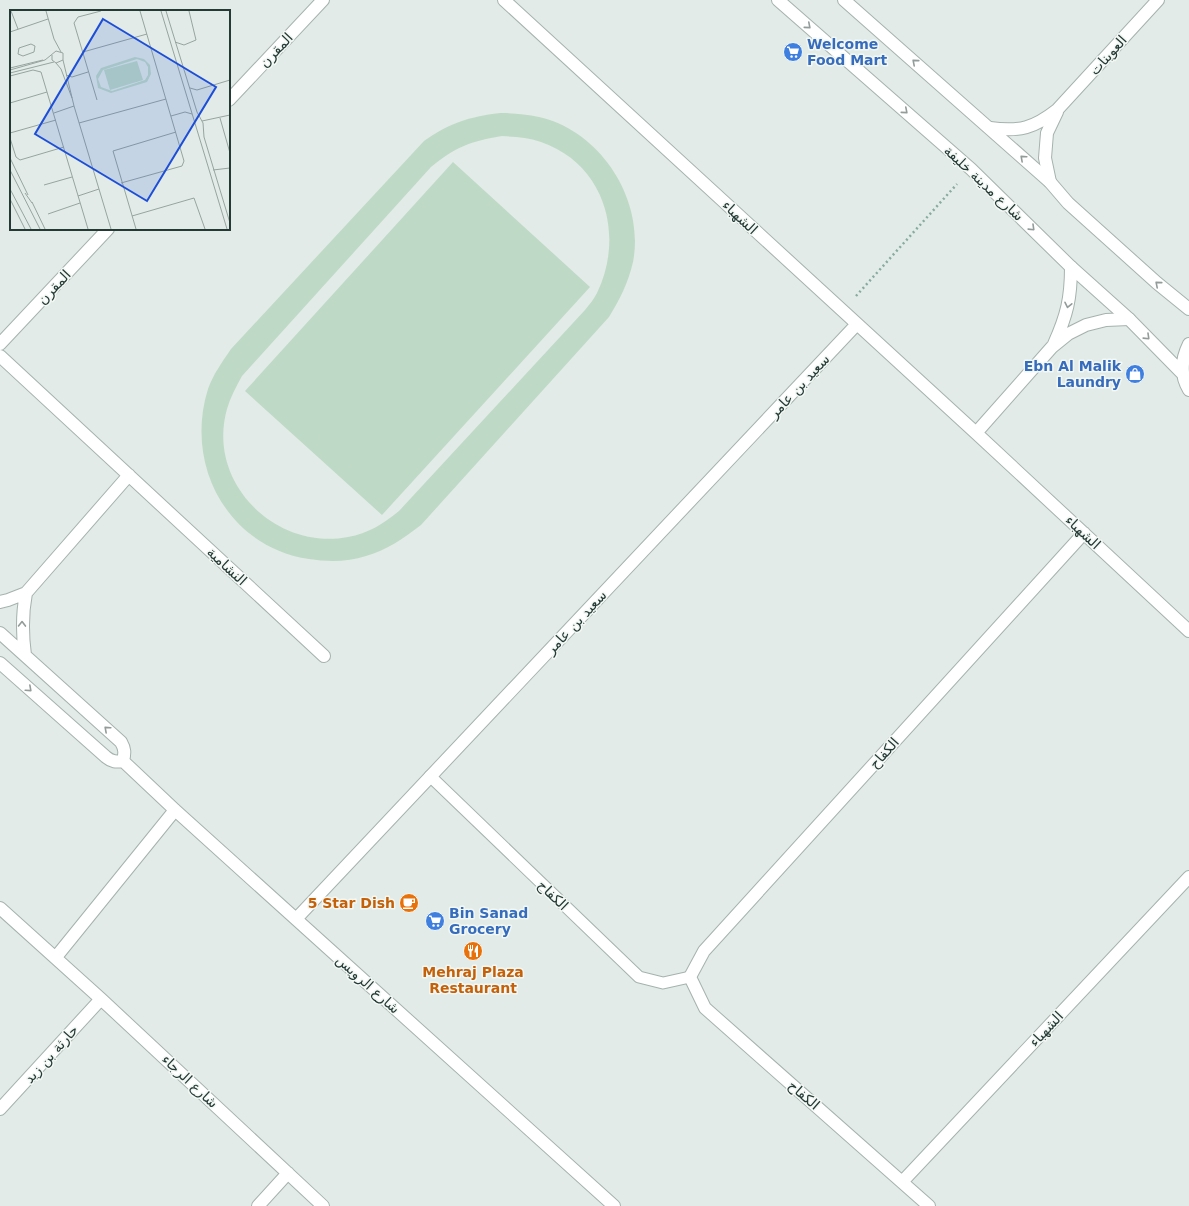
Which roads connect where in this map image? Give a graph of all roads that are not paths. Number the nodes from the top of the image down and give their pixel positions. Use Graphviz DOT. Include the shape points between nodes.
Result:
graph roads {
  1 [pos="323,0"];
  2 [pos="504,0"];
  3 [pos="778,0"];
  4 [pos="844,0"];
  5 [pos="1158,0"];
  6 [pos="230,99"];
  7 [pos="1057,110"];
  8 [pos="990,128"];
  9 [pos="1050,182"];
  10 [pos="107,230"];
  11 [pos="1071,267"];
  12 [pos="1189,309"];
  13 [pos="1128,319"];
  14 [pos="857,324"];
  15 [pos="0,344"];
  16 [pos="1189,344"];
  17 [pos="1052,347"];
  18 [pos="0,356"];
  19 [pos="1182,373"];
  20 [pos="1189,390"];
  21 [pos="976,433"];
  22 [pos="129,475"];
  23 [pos="1084,533"];
  24 [pos="26,593"];
  25 [pos="0,602"];
  26 [pos="1189,631"];
  27 [pos="0,633"];
  28 [pos="25,655"];
  29 [pos="324,656"];
  30 [pos="0,663"];
  31 [pos="123,761"];
  32 [pos="430,776"];
  33 [pos="175,810"];
  34 [pos="1189,877"];
  35 [pos="0,908"];
  36 [pos="296,919"];
  37 [pos="56,957"];
  38 [pos="690,977"];
  39 [pos="101,999"];
  40 [pos="0,1110"];
  41 [pos="288,1173"];
  42 [pos="902,1182"];
  43 [pos="258,1206"];
  44 [pos="323,1206"];
  45 [pos="614,1206"];
  46 [pos="929,1206"];
  1 -- 6 [label="street, المقرن"];
  2 -- 14 [label="street, الشهباء"];
  3 -- 11 [label="street, شارع مدينة خليفة, one-way" via="971,169"];
  8 -- 4 [label="street, one-way"];
  5 -- 7 [label="street, العوينات"];
  7 -- 8 [label="street, العوينات" via="1043,121 1026,128"];
  7 -- 9 [label="street, العوينات" via="1047,133 1045,158"];
  9 -- 8 [label="street, one-way"];
  12 -- 9 [label="street, one-way" via="1157,284 1068,203"];
  10 -- 15 [label="street, المقرن"];
  11 -- 13 [label="street, شارع مدينة خليفة"];
  11 -- 17 [label="street, one-way" via="1071,289 1067,309"];
  13 -- 17 [label="street" via="1106,320 1086,325 1068,334"];
  13 -- 19 [label="street, شارع مدينة خليفة, one-way"];
  14 -- 21 [label="street, الشهباء"];
  14 -- 32 [label="street, سعيد بن عامر"];
  16 -- 19 [label="street" via="1182,363"];
  17 -- 21 [label="street"];
  18 -- 22 [label="street, النشامية"];
  19 -- 20 [label="street"];
  21 -- 23 [label="street, الشهباء"];
  22 -- 24 [label="street"];
  22 -- 29 [label="street, النشامية"];
  23 -- 26 [label="street, الشهباء"];
  23 -- 38 [label="street, الكفاح" via="704,952"];
  24 -- 25 [label="street"];
  28 -- 24 [label="street, one-way" via="22,634"];
  27 -- 28 [label="street"];
  31 -- 28 [label="street, one-way" via="125,754 121,742"];
  30 -- 31 [label="street, one-way" via="111,761"];
  31 -- 33 [label="street, شارع الرويس"];
  32 -- 36 [label="street, سعيد بن عامر"];
  32 -- 38 [label="lane, الكفاح" via="639,977 663,983"];
  33 -- 36 [label="street, شارع الرويس"];
  33 -- 37 [label="street"];
  34 -- 42 [label="street, الشهباء"];
  35 -- 37 [label="street, شارع الرجاء"];
  36 -- 45 [label="street, شارع الرويس"];
  37 -- 39 [label="street, شارع الرجاء"];
  38 -- 42 [label="street, الكفاح" via="705,1008"];
  39 -- 40 [label="street, حارثة بن زيد"];
  39 -- 41 [label="street, شارع الرجاء"];
  41 -- 43 [label="street"];
  41 -- 44 [label="street, شارع الرجاء"];
  42 -- 46 [label="street, الكفاح"];
}
